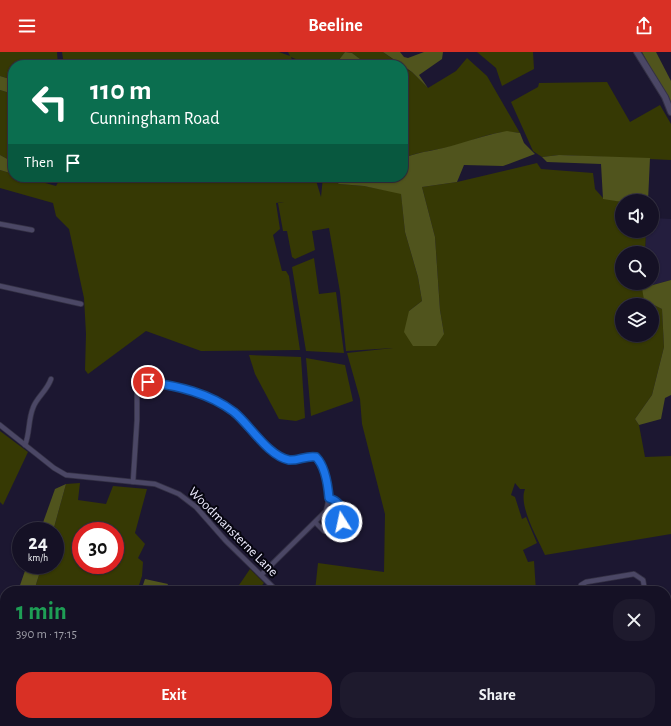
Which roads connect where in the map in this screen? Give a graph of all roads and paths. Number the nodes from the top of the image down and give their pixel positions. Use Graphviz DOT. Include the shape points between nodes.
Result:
graph roads {
  1 [pos="637,52"];
  2 [pos="671,112"];
  3 [pos="0,224"];
  4 [pos="32,230"];
  5 [pos="0,286"];
  6 [pos="81,304"];
  7 [pos="51,379"];
  8 [pos="0,425"];
  9 [pos="25,445"];
  10 [pos="133,482"];
  11 [pos="329,498"];
  12 [pos="316,523"];
  13 [pos="261,575"];
  14 [pos="272,586"];
  15 [pos="581,586"];
  16 [pos="644,586"];
  1 -- 2 [label="street" via="665,97"];
  3 -- 4 [label="street"];
  5 -- 6 [label="street"];
  7 -- 9 [label="street" via="48,388 33,407 29,436"];
  8 -- 9 [label="street, Woodmansterne Lane"];
  9 -- 10 [label="street, Woodmansterne Lane" via="66,475"];
  10 -- 11 [label="street" via="138,386 148,382 166,384 207,397 234,412 278,456 290,460 316,457 320,460"];
  10 -- 13 [label="street, Woodmansterne Lane" via="155,484 187,499"];
  11 -- 12 [label="street" via="326,511"];
  11 -- 12 [label="street" via="336,500 340,505 342,522 334,531 328,532"];
  12 -- 13 [label="street"];
  13 -- 14 [label="street, Woodmansterne Lane"];
  15 -- 16 [label="street" via="586,582 634,574 643,580"];
}
